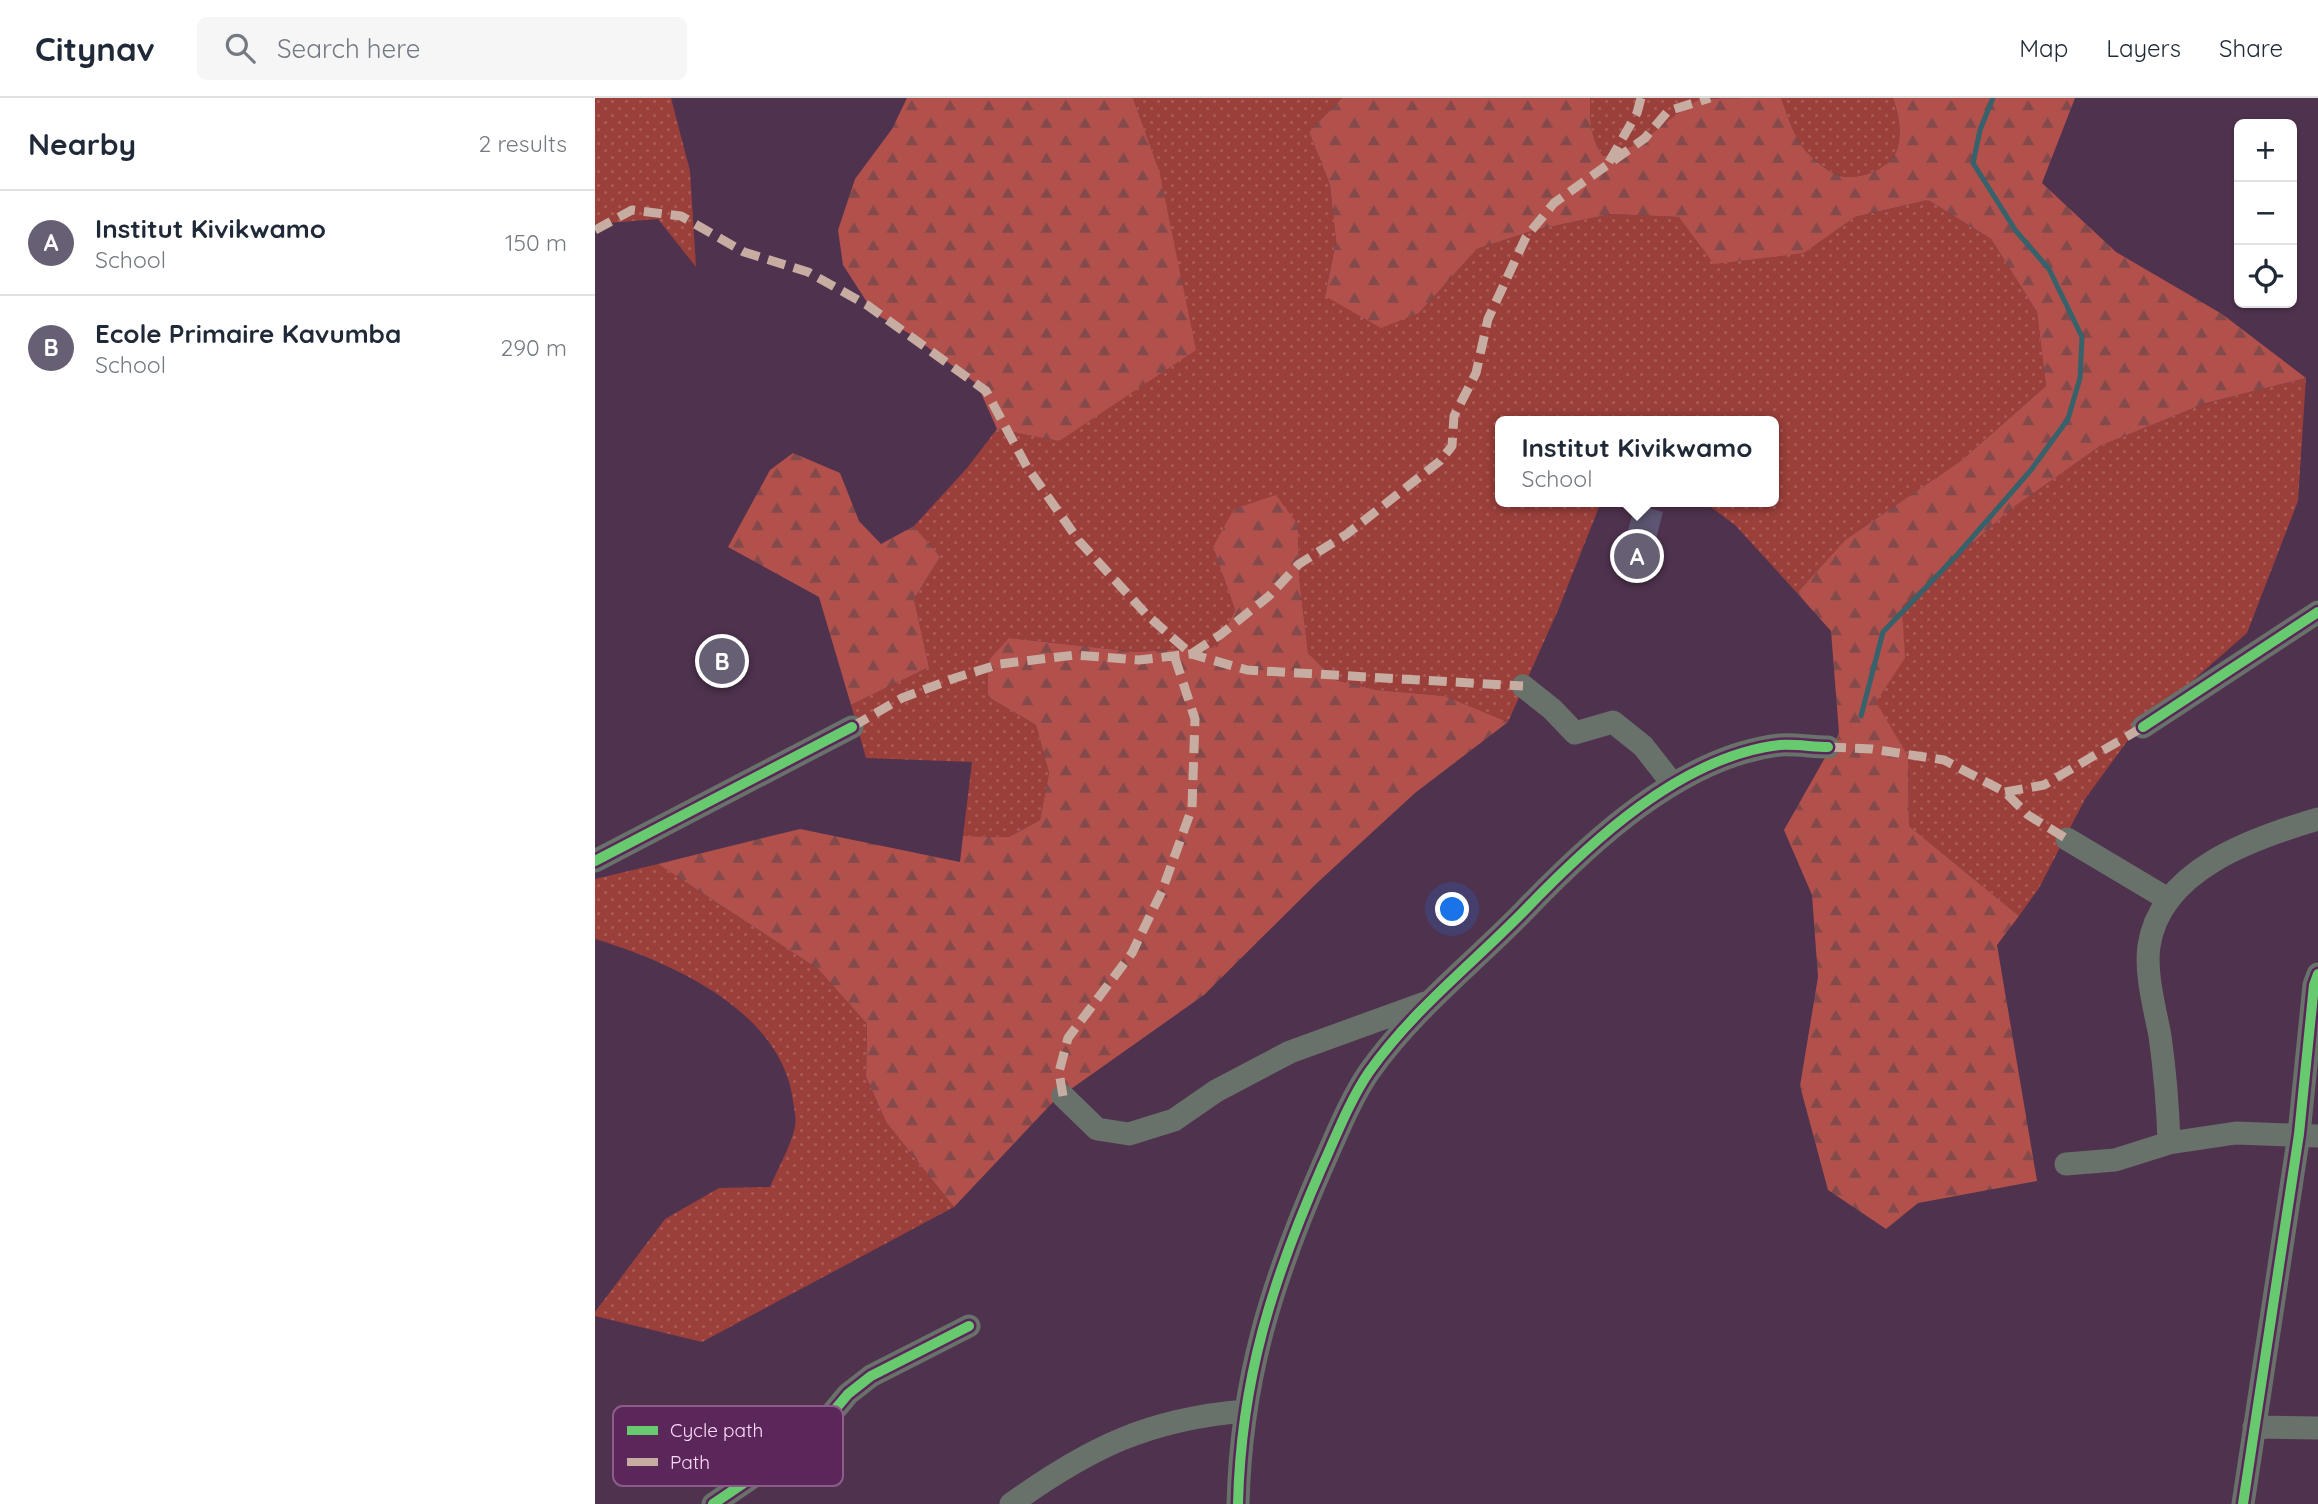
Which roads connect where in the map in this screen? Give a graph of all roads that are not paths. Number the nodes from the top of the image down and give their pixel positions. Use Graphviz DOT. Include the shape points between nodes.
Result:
graph roads {
  1 [pos="2318,612"];
  2 [pos="1523,686"];
  3 [pos="852,727"];
  4 [pos="2143,727"];
  5 [pos="1828,747"];
  6 [pos="1672,783"];
  7 [pos="2318,819"];
  8 [pos="2067,839"];
  9 [pos="595,861"];
  10 [pos="2167,898"];
  11 [pos="2318,974"];
  12 [pos="1426,1003"];
  13 [pos="1063,1096"];
  14 [pos="2309,1135"];
  15 [pos="2169,1143"];
  16 [pos="2066,1164"];
  17 [pos="969,1326"];
  18 [pos="838,1406"];
  19 [pos="1245,1411"];
  20 [pos="2254,1427"];
  21 [pos="2318,1428"];
  22 [pos="740,1486"];
  23 [pos="713,1504"];
  24 [pos="1011,1504"];
  25 [pos="1238,1504"];
  26 [pos="2243,1504"];
  1 -- 4 [label="street"];
  2 -- 6 [label="street" via="1574,733 1613,722 1643,746"];
  3 -- 9 [label="street"];
  5 -- 6 [label="street" via="1780,745 1722,761"];
  6 -- 12 [label="street" via="1570,862 1489,947"];
  7 -- 10 [label="street" via="2237,850 2194,874"];
  8 -- 10 [label="street"];
  10 -- 15 [label="street" via="2154,922 2149,949 2167,1086"];
  11 -- 14 [label="street"];
  12 -- 13 [label="street" via="1290,1052 1216,1091 1174,1120 1129,1134 1097,1129"];
  12 -- 19 [label="street" via="1368,1074 1326,1158 1291,1238 1255,1352"];
  14 -- 15 [label="street" via="2236,1133"];
  14 -- 20 [label="street"];
  15 -- 16 [label="street" via="2115,1160"];
  17 -- 18 [label="street" via="871,1376"];
  19 -- 24 [label="street" via="1195,1415 1146,1427 1052,1475"];
  19 -- 25 [label="street"];
  20 -- 21 [label="street"];
  20 -- 26 [label="street"];
  22 -- 23 [label="street"];
}
